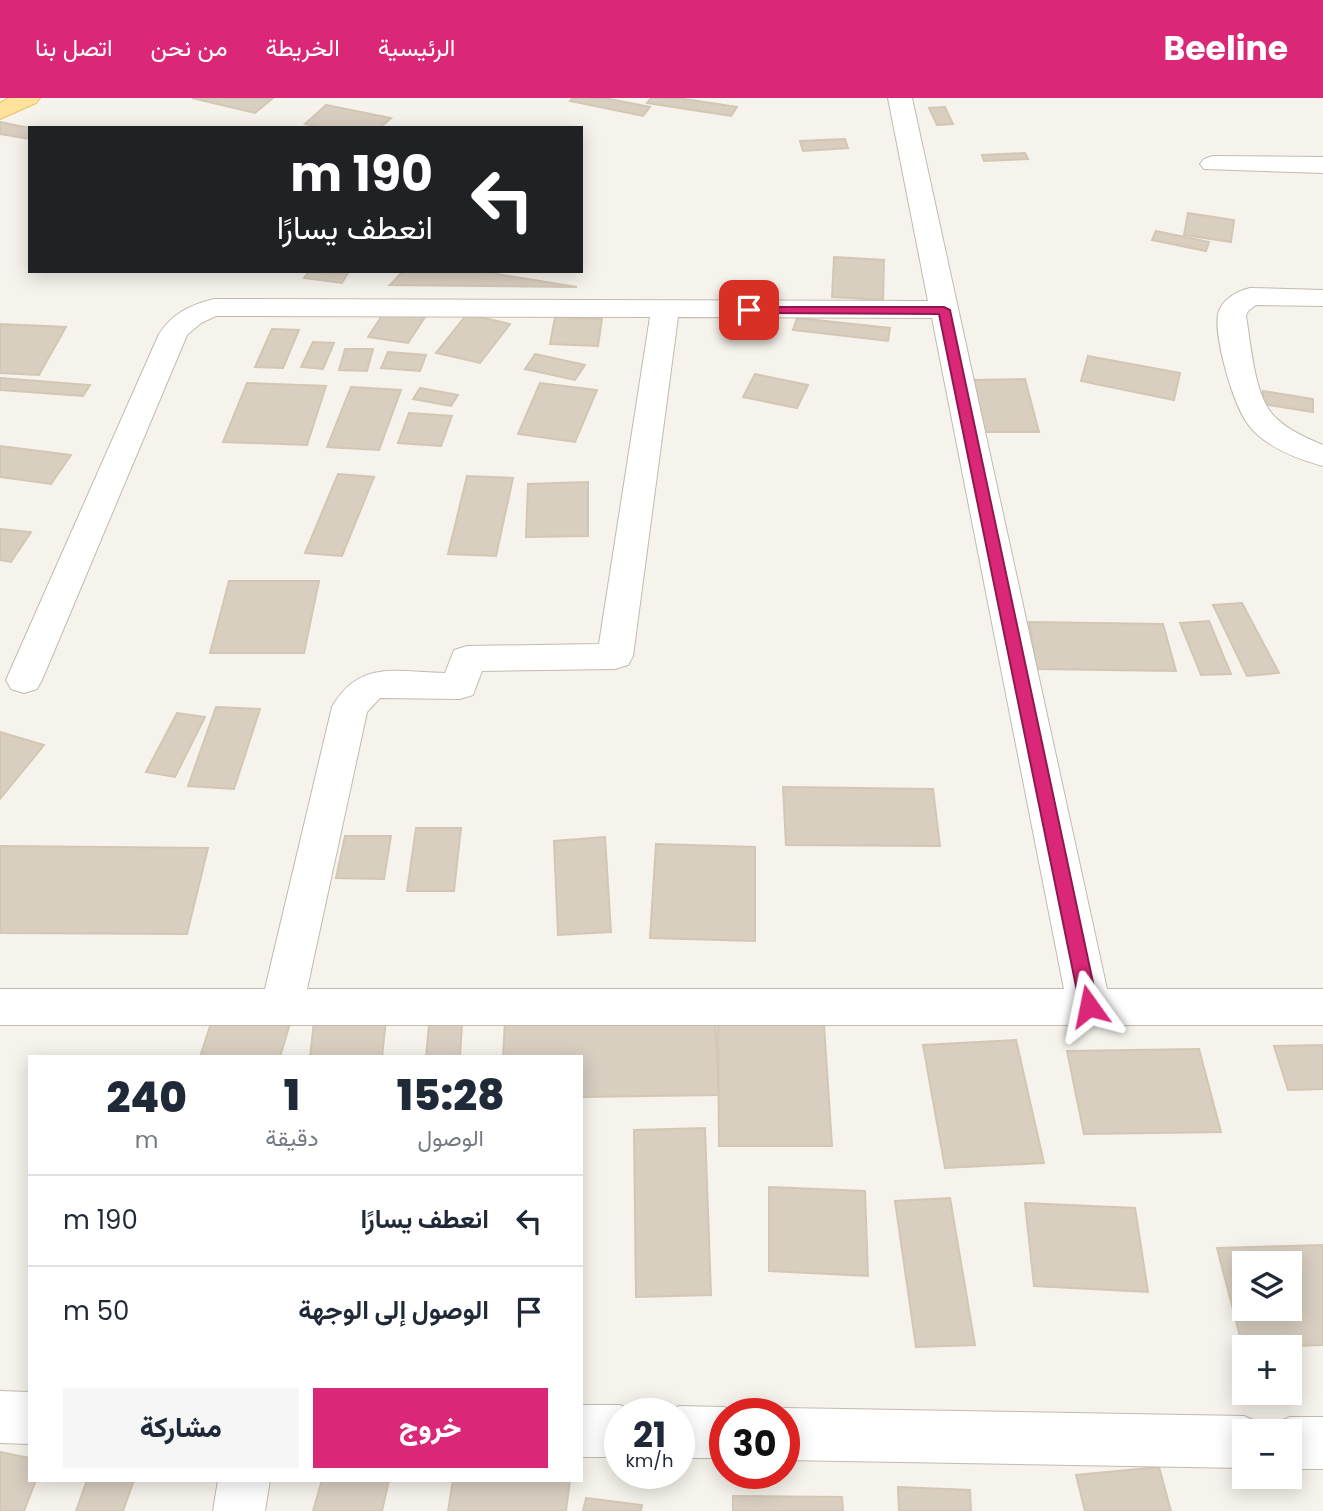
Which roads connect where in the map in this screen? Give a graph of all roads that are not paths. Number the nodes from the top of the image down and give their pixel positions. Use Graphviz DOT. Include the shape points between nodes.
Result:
graph roads {
  1 [pos="28,98"];
  2 [pos="900,98"];
  3 [pos="0,112"];
  4 [pos="1213,164"];
  5 [pos="1323,165"];
  6 [pos="1323,298"];
  7 [pos="665,309"];
  8 [pos="944,310"];
  9 [pos="1323,456"];
  10 [pos="24,680"];
  11 [pos="282,1006"];
  12 [pos="1089,1006"];
  13 [pos="0,1007"];
  14 [pos="1323,1007"];
  15 [pos="0,1417"];
  16 [pos="28,1418"];
  17 [pos="583,1431"];
  18 [pos="604,1432"];
  19 [pos="800,1434"];
  20 [pos="1232,1442"];
  21 [pos="1302,1443"];
  22 [pos="1323,1443"];
  23 [pos="244,1482"];
  24 [pos="239,1511"];
  1 -- 3 [label="main road"];
  2 -- 8 [label="street"];
  4 -- 5 [label="street"];
  6 -- 9 [label="street" via="1250,296 1235,307 1232,316 1247,390 1259,419 1297,447"];
  7 -- 8 [label="street"];
  7 -- 10 [label="street" via="214,307 199,311 173,334"];
  7 -- 11 [label="street" via="615,656 467,659 460,686 371,685 350,707"];
  8 -- 12 [label="street"];
  11 -- 12 [label="street"];
  11 -- 13 [label="street"];
  12 -- 14 [label="street"];
  15 -- 16 [label="street"];
  17 -- 18 [label="street"];
  19 -- 20 [label="street"];
  21 -- 22 [label="street"];
  23 -- 24 [label="street"];
}
